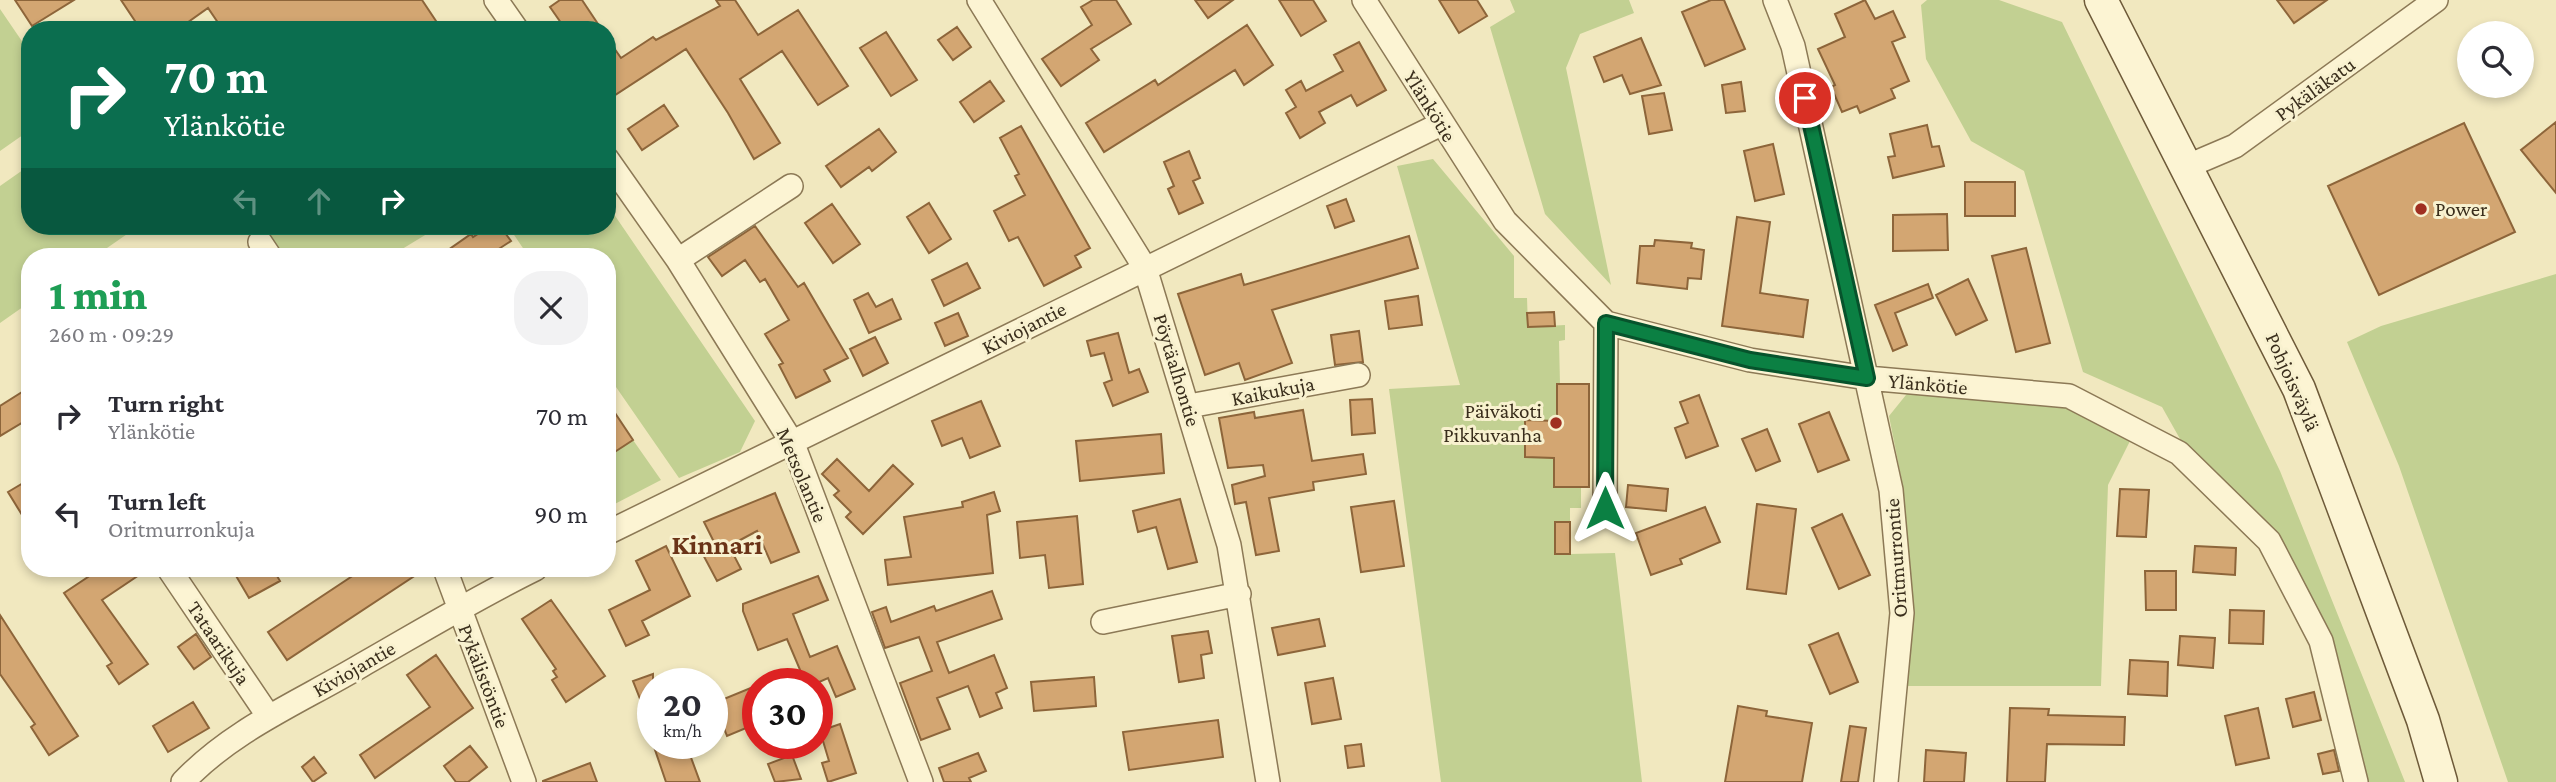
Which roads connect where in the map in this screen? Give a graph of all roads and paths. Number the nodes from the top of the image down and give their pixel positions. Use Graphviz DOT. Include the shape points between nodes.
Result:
graph roads {
  1 [pos="979,0"];
  2 [pos="1364,0"];
  3 [pos="1775,0"];
  4 [pos="2101,0"];
  5 [pos="2436,0"];
  6 [pos="502,2"];
  7 [pos="512,21"];
  8 [pos="1441,124"];
  9 [pos="2188,166"];
  10 [pos="616,172"];
  11 [pos="791,186"];
  12 [pos="678,261"];
  13 [pos="1145,268"];
  14 [pos="1606,323"];
  15 [pos="1357,375"];
  16 [pos="1867,378"];
  17 [pos="1189,407"];
  18 [pos="793,444"];
  19 [pos="1605,508"];
  20 [pos="616,529"];
  21 [pos="174,577"];
  22 [pos="448,577"];
  23 [pos="518,577"];
  24 [pos="1239,594"];
  25 [pos="458,606"];
  26 [pos="1103,622"];
  27 [pos="269,717"];
  28 [pos="183,782"];
  29 [pos="524,782"];
  30 [pos="921,782"];
  31 [pos="1268,782"];
  32 [pos="1886,782"];
  33 [pos="2356,782"];
  34 [pos="2441,782"];
  1 -- 13 [label="street, Pöytäalhontie"];
  2 -- 8 [label="street, Ylänkötie"];
  3 -- 16 [label="street, Oritmurrontie" via="1793,46"];
  4 -- 9 [label="main road, Pohjoisväylä"];
  5 -- 9 [label="street, Pykäläkatu" via="2235,146"];
  6 -- 7 [label="street"];
  8 -- 13 [label="street, Kiviojantie"];
  8 -- 14 [label="street, Ylänkötie" via="1505,221"];
  9 -- 34 [label="main road, Pohjoisväylä" via="2299,389 2423,720"];
  10 -- 12 [label="street, Metsolantie"];
  11 -- 12 [label="street"];
  12 -- 18 [label="street, Metsolantie"];
  13 -- 17 [label="street, Pöytäalhontie"];
  13 -- 18 [label="street, Kiviojantie"];
  14 -- 16 [label="street, Ylänkötie" via="1750,360"];
  14 -- 19 [label="street"];
  15 -- 17 [label="street, Kaikukuja"];
  16 -- 32 [label="street, Oritmurrontie" via="1891,491 1902,613"];
  16 -- 33 [label="street, Ylänkötie" via="2069,396 2179,453 2269,541 2321,641"];
  17 -- 24 [label="street, Pöytäalhontie"];
  18 -- 20 [label="street, Kiviojantie"];
  18 -- 30 [label="street, Metsolantie"];
  21 -- 27 [label="street, Tataarikuja"];
  22 -- 25 [label="street, Pykälistöntie"];
  23 -- 25 [label="street, Kiviojantie"];
  24 -- 26 [label="street"];
  24 -- 31 [label="street, Pöytäalhontie"];
  25 -- 27 [label="street, Kiviojantie"];
  25 -- 29 [label="street, Pykälistöntie"];
  27 -- 28 [label="street, Kiviojantie" via="232,737"];
}
